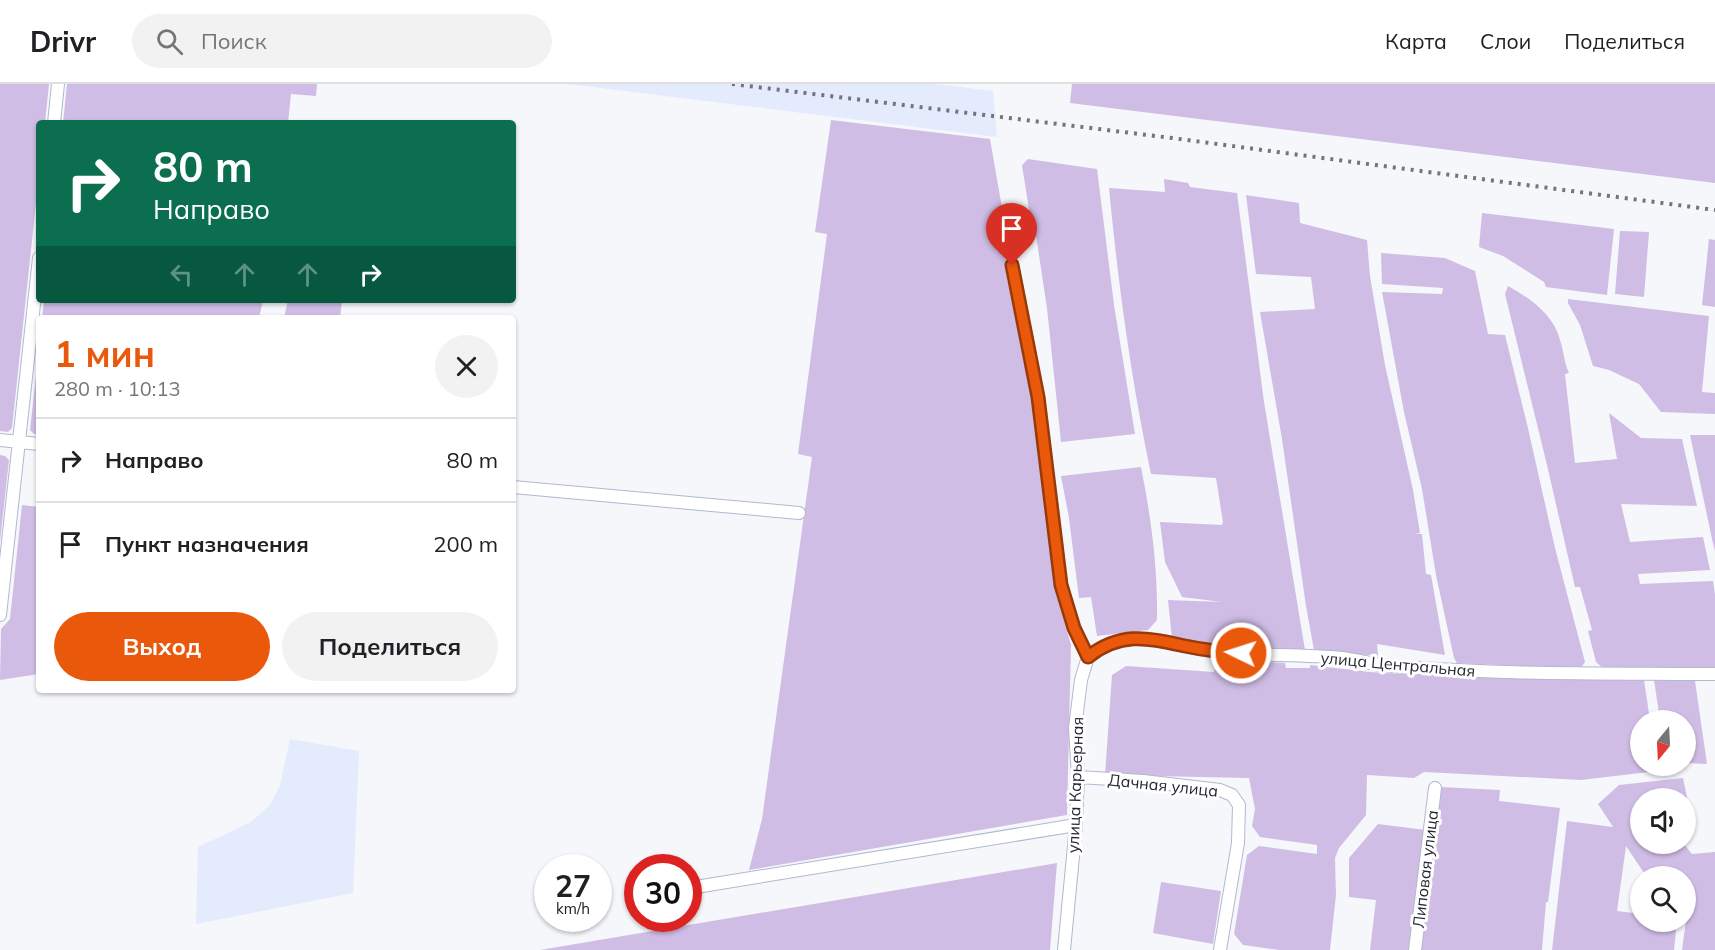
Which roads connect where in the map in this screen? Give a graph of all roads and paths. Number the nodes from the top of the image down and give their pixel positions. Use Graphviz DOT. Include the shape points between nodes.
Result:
graph roads {
  1 [pos="58,84"];
  2 [pos="54,120"];
  3 [pos="1012,265"];
  4 [pos="36,286"];
  5 [pos="0,440"];
  6 [pos="19,442"];
  7 [pos="36,444"];
  8 [pos="516,487"];
  9 [pos="799,513"];
  10 [pos="0,615"];
  11 [pos="1088,657"];
  12 [pos="1715,674"];
  13 [pos="1078,777"];
  14 [pos="1435,788"];
  15 [pos="1076,825"];
  16 [pos="702,886"];
  17 [pos="1064,950"];
  18 [pos="1220,950"];
  19 [pos="1415,950"];
  1 -- 2 [label="street"];
  3 -- 11 [label="street" via="1038,397 1061,585"];
  4 -- 6 [label="street"];
  5 -- 6 [label="street"];
  6 -- 7 [label="street"];
  6 -- 10 [label="street"];
  8 -- 9 [label="street"];
  11 -- 12 [label="street, улица Центральная" via="1117,640 1155,638 1218,652 1342,658 1449,669"];
  11 -- 13 [label="street, улица Карьерная" via="1075,728"];
  13 -- 15 [label="street, улица Карьерная"];
  13 -- 18 [label="street, Дачная улица" via="1187,786 1232,795 1239,805 1238,843"];
  14 -- 19 [label="street, Липовая улица"];
  15 -- 16 [label="street"];
  15 -- 17 [label="street, улица Карьерная"];
}
